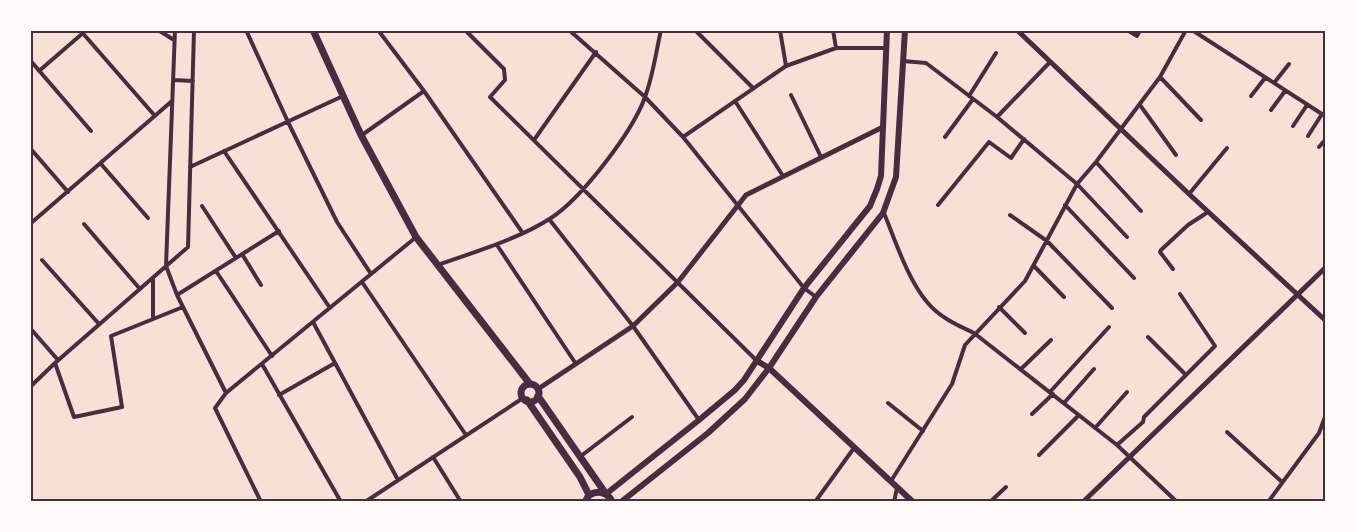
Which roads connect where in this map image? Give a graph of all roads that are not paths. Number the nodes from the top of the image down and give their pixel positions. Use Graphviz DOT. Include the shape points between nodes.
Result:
graph roads {
  1 [pos="158,30"];
  2 [pos="174,30"];
  3 [pos="194,30"];
  4 [pos="246,30"];
  5 [pos="313,30"];
  6 [pos="378,30"];
  7 [pos="465,30"];
  8 [pos="569,30"];
  9 [pos="662,30"];
  10 [pos="694,30"];
  11 [pos="780,30"];
  12 [pos="833,30"];
  13 [pos="887,30"];
  14 [pos="905,30"];
  15 [pos="1017,30"];
  16 [pos="1127,30"];
  17 [pos="1140,30"];
  18 [pos="1186,30"];
  19 [pos="1192,30"];
  20 [pos="81,32"];
  21 [pos="174,40"];
  22 [pos="836,48"];
  23 [pos="887,48"];
  24 [pos="596,52"];
  25 [pos="996,53"];
  26 [pos="30,60"];
  27 [pos="902,61"];
  28 [pos="1050,62"];
  29 [pos="1289,64"];
  30 [pos="786,66"];
  31 [pos="39,71"];
  32 [pos="1160,77"];
  33 [pos="1265,78"];
  34 [pos="174,80"];
  35 [pos="192,81"];
  36 [pos="1274,83"];
  37 [pos="753,88"];
  38 [pos="424,91"];
  39 [pos="1285,92"];
  40 [pos="790,95"];
  41 [pos="343,96"];
  42 [pos="969,96"];
  43 [pos="1251,96"];
  44 [pos="645,97"];
  45 [pos="973,99"];
  46 [pos="173,100"];
  47 [pos="735,101"];
  48 [pos="1140,105"];
  49 [pos="1307,105"];
  50 [pos="1271,110"];
  51 [pos="1323,115"];
  52 [pos="155,116"];
  53 [pos="997,117"];
  54 [pos="1201,120"];
  55 [pos="288,122"];
  56 [pos="1293,126"];
  57 [pos="883,127"];
  58 [pos="1121,129"];
  59 [pos="91,131"];
  60 [pos="361,135"];
  61 [pos="1308,136"];
  62 [pos="683,137"];
  63 [pos="945,137"];
  64 [pos="1024,139"];
  65 [pos="534,140"];
  66 [pos="1325,140"];
  67 [pos="1319,147"];
  68 [pos="30,148"];
  69 [pos="1227,148"];
  70 [pos="224,151"];
  71 [pos="1176,155"];
  72 [pos="821,157"];
  73 [pos="1096,162"];
  74 [pos="101,164"];
  75 [pos="190,166"];
  76 [pos="783,176"];
  77 [pos="1077,184"];
  78 [pos="583,190"];
  79 [pos="68,192"];
  80 [pos="1189,194"];
  81 [pos="938,205"];
  82 [pos="1065,205"];
  83 [pos="202,206"];
  84 [pos="738,207"];
  85 [pos="1141,211"];
  86 [pos="1208,212"];
  87 [pos="883,213"];
  88 [pos="1010,215"];
  89 [pos="148,218"];
  90 [pos="549,219"];
  91 [pos="30,224"];
  92 [pos="84,224"];
  93 [pos="279,231"];
  94 [pos="522,232"];
  95 [pos="416,237"];
  96 [pos="1127,237"];
  97 [pos="1047,241"];
  98 [pos="496,244"];
  99 [pos="242,254"];
  100 [pos="236,258"];
  101 [pos="42,260"];
  102 [pos="437,265"];
  103 [pos="166,266"];
  104 [pos="1034,266"];
  105 [pos="1325,268"];
  106 [pos="1173,269"];
  107 [pos="216,271"];
  108 [pos="371,274"];
  109 [pos="153,278"];
  110 [pos="1134,278"];
  111 [pos="362,282"];
  112 [pos="678,282"];
  113 [pos="261,285"];
  114 [pos="804,288"];
  115 [pos="140,289"];
  116 [pos="1180,294"];
  117 [pos="177,295"];
  118 [pos="1298,295"];
  119 [pos="816,297"];
  120 [pos="1064,297"];
  121 [pos="183,307"];
  122 [pos="999,307"];
  123 [pos="330,308"];
  124 [pos="1112,308"];
  125 [pos="153,319"];
  126 [pos="1325,320"];
  127 [pos="313,322"];
  128 [pos="99,324"];
  129 [pos="633,326"];
  130 [pos="30,327"];
  131 [pos="1109,327"];
  132 [pos="974,333"];
  133 [pos="1025,333"];
  134 [pos="1148,337"];
  135 [pos="1051,340"];
  136 [pos="272,356"];
  137 [pos="757,361"];
  138 [pos="57,362"];
  139 [pos="335,363"];
  140 [pos="262,364"];
  141 [pos="576,364"];
  142 [pos="769,368"];
  143 [pos="1021,369"];
  144 [pos="1094,369"];
  145 [pos="1186,375"];
  146 [pos="530,384"];
  147 [pos="30,387"];
  148 [pos="1127,392"];
  149 [pos="226,393"];
  150 [pos="538,393"];
  151 [pos="1051,393"];
  152 [pos="279,395"];
  153 [pos="525,399"];
  154 [pos="888,403"];
  155 [pos="1064,403"];
  156 [pos="1032,414"];
  157 [pos="1079,415"];
  158 [pos="632,417"];
  159 [pos="1325,417"];
  160 [pos="699,420"];
  161 [pos="1095,428"];
  162 [pos="923,430"];
  163 [pos="1227,432"];
  164 [pos="1319,433"];
  165 [pos="466,435"];
  166 [pos="1325,436"];
  167 [pos="1117,445"];
  168 [pos="854,447"];
  169 [pos="1039,455"];
  170 [pos="1130,456"];
  171 [pos="433,457"];
  172 [pos="580,457"];
  173 [pos="398,480"];
  174 [pos="1282,482"];
  175 [pos="894,485"];
  176 [pos="1006,487"];
  177 [pos="606,494"];
  178 [pos="585,500"];
  179 [pos="261,502"];
  180 [pos="341,502"];
  181 [pos="364,502"];
  182 [pos="461,502"];
  183 [pos="612,502"];
  184 [pos="621,502"];
  185 [pos="815,502"];
  186 [pos="894,502"];
  187 [pos="913,502"];
  188 [pos="990,502"];
  189 [pos="1083,502"];
  190 [pos="1177,502"];
  191 [pos="1268,502"];
  1 -- 21 [label="street"];
  2 -- 21 [label="street"];
  3 -- 35 [label="street"];
  4 -- 55 [label="street"];
  5 -- 41 [label="main road"];
  6 -- 38 [label="street"];
  7 -- 65 [label="street" via="504,69 505,80 490,97"];
  8 -- 24 [label="street"];
  9 -- 44 [label="street"];
  10 -- 37 [label="street"];
  11 -- 30 [label="street"];
  12 -- 22 [label="street"];
  13 -- 23 [label="main road"];
  14 -- 27 [label="main road"];
  15 -- 28 [label="street"];
  16 -- 17 [label="street" via="1137,36"];
  18 -- 32 [label="street"];
  19 -- 33 [label="street"];
  20 -- 31 [label="street"];
  20 -- 52 [label="street"];
  21 -- 34 [label="street"];
  22 -- 23 [label="street"];
  22 -- 30 [label="street"];
  23 -- 57 [label="main road"];
  24 -- 44 [label="street"];
  24 -- 65 [label="street"];
  25 -- 42 [label="street"];
  26 -- 31 [label="street"];
  27 -- 42 [label="street" via="926,63"];
  27 -- 87 [label="main road" via="896,177"];
  28 -- 53 [label="street"];
  28 -- 58 [label="street"];
  29 -- 36 [label="street"];
  30 -- 37 [label="street"];
  31 -- 59 [label="street"];
  32 -- 48 [label="street"];
  32 -- 54 [label="street"];
  33 -- 36 [label="street"];
  33 -- 43 [label="street"];
  34 -- 35 [label="street"];
  34 -- 46 [label="street"];
  35 -- 75 [label="street"];
  36 -- 39 [label="street"];
  37 -- 47 [label="street"];
  38 -- 60 [label="street"];
  38 -- 94 [label="street"];
  39 -- 49 [label="street"];
  39 -- 50 [label="street"];
  40 -- 72 [label="street"];
  41 -- 55 [label="street"];
  41 -- 60 [label="main road"];
  42 -- 45 [label="street"];
  44 -- 62 [label="street"];
  44 -- 78 [label="street" via="627,131"];
  45 -- 53 [label="street"];
  45 -- 63 [label="street"];
  46 -- 52 [label="street"];
  46 -- 103 [label="street"];
  47 -- 62 [label="street"];
  47 -- 76 [label="street"];
  48 -- 58 [label="street"];
  48 -- 71 [label="street"];
  49 -- 51 [label="street"];
  49 -- 56 [label="street"];
  51 -- 61 [label="street"];
  52 -- 74 [label="street"];
  53 -- 64 [label="street"];
  55 -- 70 [label="street"];
  55 -- 108 [label="street" via="337,222"];
  57 -- 72 [label="street"];
  57 -- 114 [label="main road" via="881,176 870,206"];
  58 -- 73 [label="street"];
  58 -- 80 [label="street"];
  60 -- 95 [label="main road"];
  62 -- 84 [label="street"];
  64 -- 77 [label="street"];
  64 -- 81 [label="street" via="1011,158 989,142"];
  65 -- 78 [label="street"];
  66 -- 67 [label="street"];
  68 -- 79 [label="street"];
  69 -- 80 [label="street"];
  70 -- 75 [label="street"];
  70 -- 93 [label="street"];
  72 -- 76 [label="street"];
  73 -- 77 [label="street"];
  73 -- 85 [label="street"];
  74 -- 79 [label="street"];
  74 -- 89 [label="street"];
  75 -- 103 [label="street" via="188,247"];
  76 -- 84 [label="street" via="746,195"];
  77 -- 82 [label="street"];
  77 -- 96 [label="street"];
  78 -- 90 [label="street"];
  78 -- 112 [label="street"];
  79 -- 91 [label="street"];
  80 -- 86 [label="street"];
  82 -- 97 [label="street"];
  82 -- 110 [label="street"];
  83 -- 100 [label="street"];
  84 -- 112 [label="street"];
  84 -- 114 [label="street"];
  86 -- 106 [label="street" via="1161,250"];
  86 -- 118 [label="street"];
  87 -- 119 [label="main road"];
  87 -- 132 [label="street" via="904,264 927,302 947,320"];
  88 -- 97 [label="street"];
  90 -- 94 [label="street"];
  90 -- 129 [label="street"];
  92 -- 115 [label="street"];
  93 -- 99 [label="street"];
  93 -- 123 [label="street"];
  94 -- 98 [label="street"];
  95 -- 102 [label="main road"];
  95 -- 108 [label="street"];
  97 -- 104 [label="street"];
  97 -- 124 [label="street"];
  98 -- 102 [label="street"];
  98 -- 141 [label="street"];
  99 -- 100 [label="street"];
  99 -- 113 [label="street"];
  100 -- 107 [label="street"];
  101 -- 128 [label="street"];
  102 -- 146 [label="main road"];
  103 -- 109 [label="street"];
  103 -- 117 [label="street"];
  104 -- 120 [label="street"];
  104 -- 122 [label="street" via="1026,280"];
  105 -- 118 [label="street"];
  107 -- 117 [label="street"];
  107 -- 136 [label="street"];
  108 -- 111 [label="street"];
  109 -- 115 [label="street"];
  109 -- 125 [label="street"];
  111 -- 123 [label="street"];
  111 -- 165 [label="street"];
  112 -- 129 [label="street"];
  112 -- 137 [label="street"];
  114 -- 119 [label="street"];
  114 -- 137 [label="main road"];
  115 -- 128 [label="street"];
  116 -- 145 [label="street" via="1215,346"];
  117 -- 121 [label="street"];
  118 -- 126 [label="street"];
  118 -- 170 [label="street"];
  119 -- 142 [label="main road"];
  121 -- 125 [label="street"];
  121 -- 149 [label="street"];
  122 -- 132 [label="street"];
  122 -- 133 [label="street"];
  123 -- 127 [label="street"];
  125 -- 138 [label="street" via="111,336 122,407 74,417"];
  127 -- 136 [label="street"];
  127 -- 139 [label="street"];
  128 -- 138 [label="street"];
  129 -- 141 [label="street"];
  129 -- 160 [label="street"];
  130 -- 138 [label="street"];
  131 -- 151 [label="street"];
  132 -- 143 [label="street"];
  132 -- 162 [label="street" via="965,345 952,384"];
  134 -- 145 [label="street"];
  135 -- 143 [label="street"];
  136 -- 140 [label="street"];
  137 -- 142 [label="main road"];
  137 -- 160 [label="main road" via="735,390"];
  138 -- 147 [label="street"];
  139 -- 152 [label="street"];
  139 -- 173 [label="street"];
  140 -- 149 [label="street"];
  140 -- 152 [label="street"];
  141 -- 150 [label="street"];
  142 -- 168 [label="main road"];
  142 -- 184 [label="main road" via="745,399 708,433"];
  143 -- 151 [label="street"];
  144 -- 155 [label="street"];
  145 -- 167 [label="street"];
  146 -- 150 [label="main road"];
  146 -- 153 [label="main road" via="522,389"];
  148 -- 161 [label="street"];
  149 -- 179 [label="street" via="215,408"];
  150 -- 153 [label="main road" via="531,401"];
  150 -- 172 [label="main road"];
  151 -- 155 [label="street"];
  151 -- 156 [label="street"];
  152 -- 180 [label="street"];
  153 -- 165 [label="street"];
  153 -- 178 [label="main road" via="580,477"];
  154 -- 162 [label="street"];
  155 -- 157 [label="street"];
  157 -- 161 [label="street"];
  157 -- 169 [label="street"];
  158 -- 172 [label="street"];
  159 -- 164 [label="street"];
  160 -- 177 [label="main road"];
  161 -- 167 [label="street"];
  162 -- 175 [label="street"];
  163 -- 174 [label="street"];
  164 -- 166 [label="street"];
  164 -- 174 [label="street"];
  165 -- 171 [label="street"];
  167 -- 170 [label="street"];
  168 -- 175 [label="main road"];
  168 -- 185 [label="street"];
  170 -- 189 [label="street"];
  170 -- 190 [label="street"];
  171 -- 173 [label="street"];
  171 -- 182 [label="street"];
  172 -- 177 [label="main road"];
  173 -- 181 [label="street"];
  174 -- 191 [label="street"];
  175 -- 186 [label="street"];
  175 -- 187 [label="main road"];
  176 -- 188 [label="street"];
  177 -- 178 [label="main road" via="601,492"];
  177 -- 183 [label="main road"];
}
